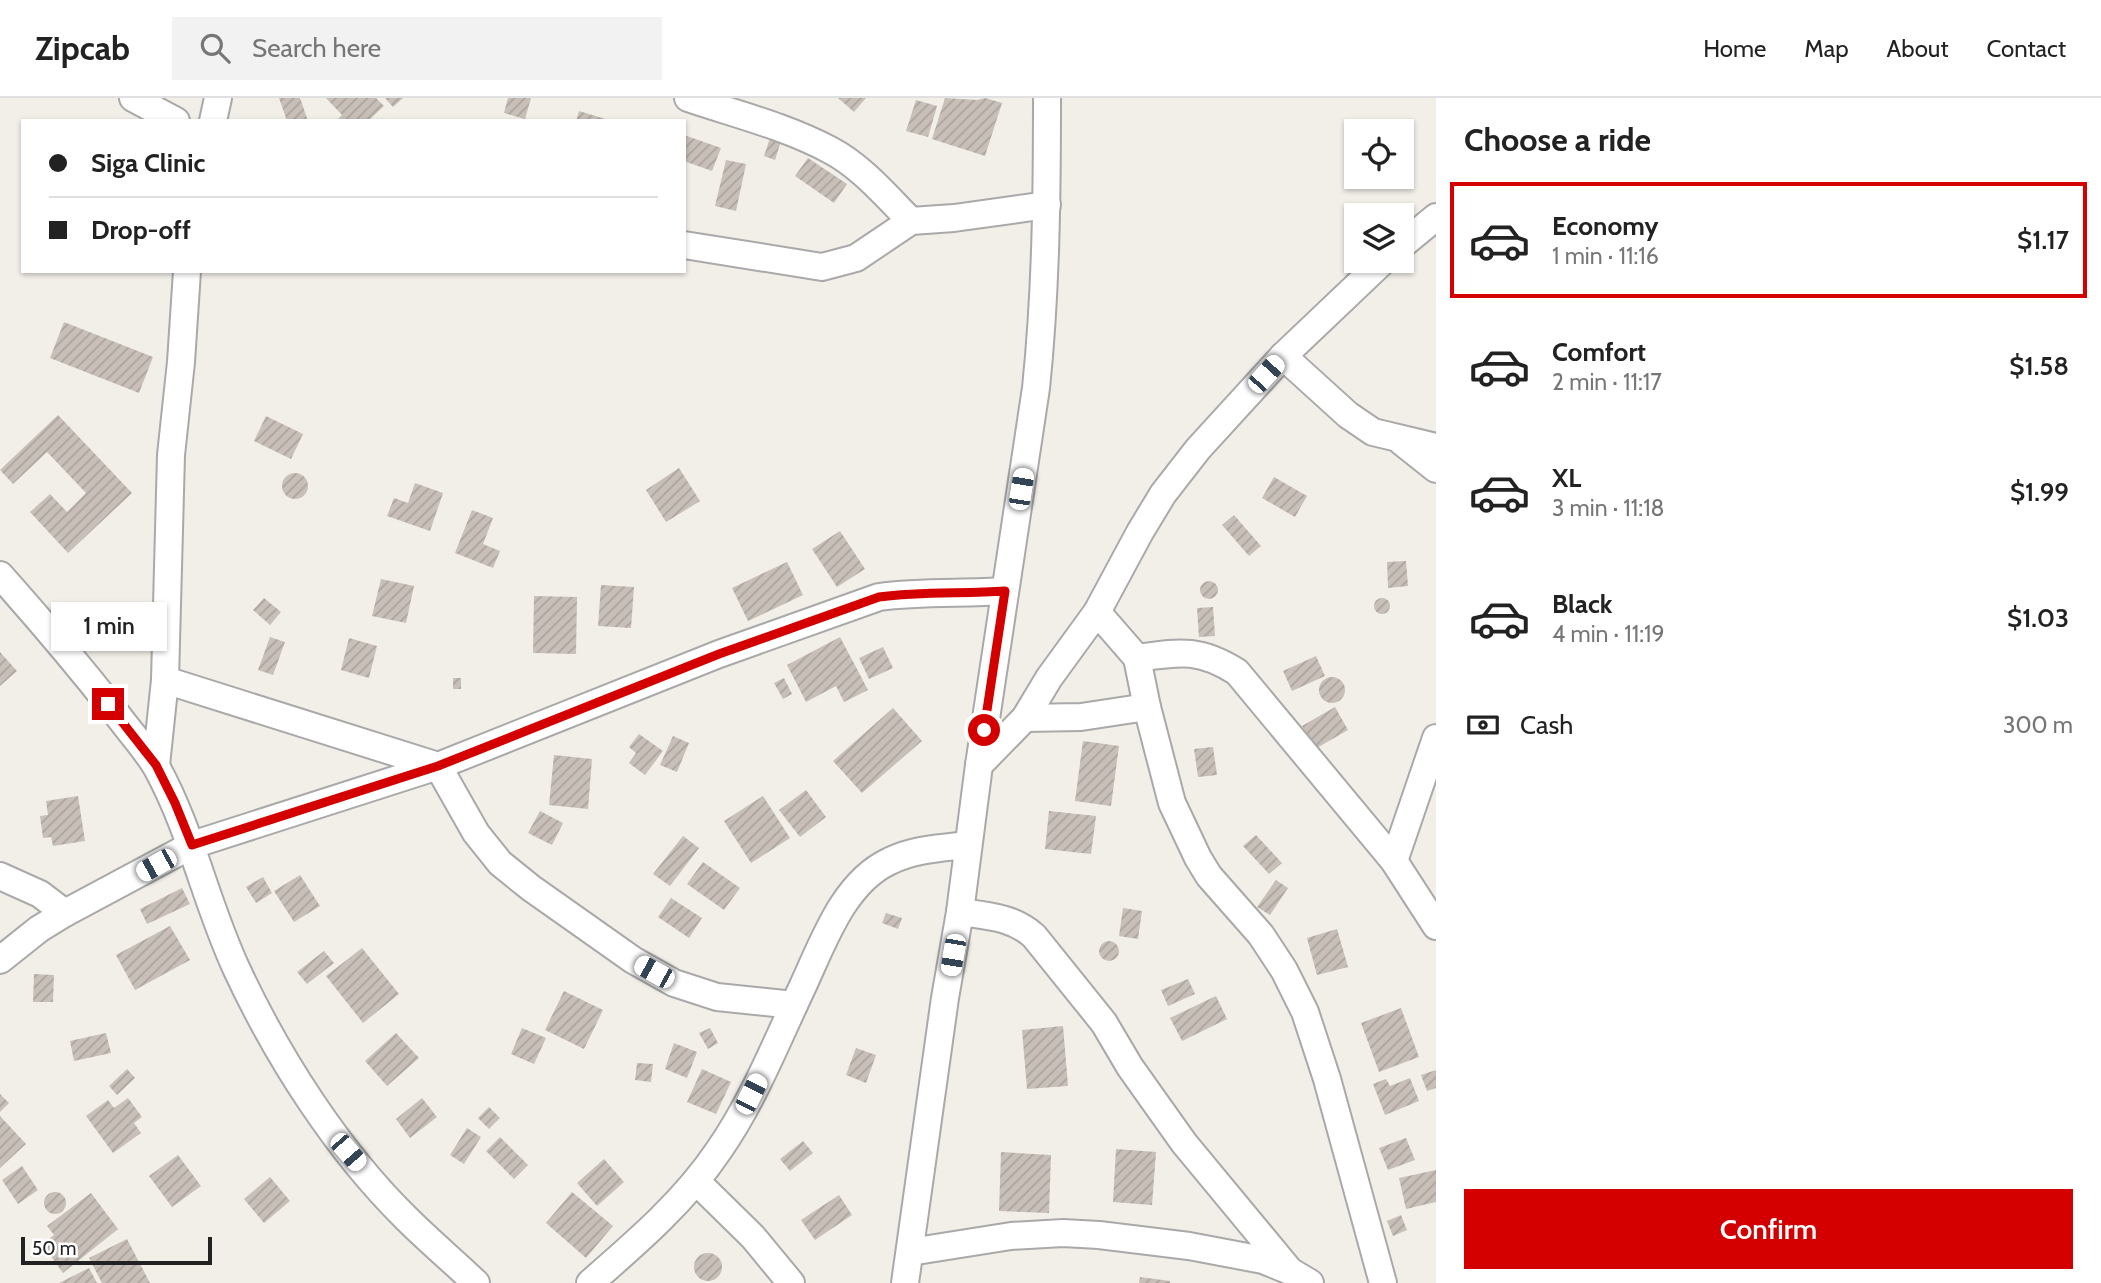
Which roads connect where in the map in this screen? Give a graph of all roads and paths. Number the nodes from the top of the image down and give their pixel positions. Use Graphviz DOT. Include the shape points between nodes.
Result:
graph roads {
  1 [pos="133,98"];
  2 [pos="218,98"];
  3 [pos="688,98"];
  4 [pos="1047,98"];
  5 [pos="172,119"];
  6 [pos="213,119"];
  7 [pos="1046,205"];
  8 [pos="1436,217"];
  9 [pos="911,220"];
  10 [pos="1414,235"];
  11 [pos="686,244"];
  12 [pos="187,273"];
  13 [pos="1370,273"];
  14 [pos="1283,356"];
  15 [pos="1399,439"];
  16 [pos="1436,447"];
  17 [pos="1436,469"];
  18 [pos="0,575"];
  19 [pos="1005,591"];
  20 [pos="1097,612"];
  21 [pos="1137,658"];
  22 [pos="165,680"];
  23 [pos="1147,707"];
  24 [pos="1025,718"];
  25 [pos="1436,738"];
  26 [pos="156,765"];
  27 [pos="979,765"];
  28 [pos="438,766"];
  29 [pos="192,845"];
  30 [pos="967,845"];
  31 [pos="1395,860"];
  32 [pos="0,876"];
  33 [pos="960,912"];
  34 [pos="65,913"];
  35 [pos="1436,926"];
  36 [pos="0,960"];
  37 [pos="794,1005"];
  38 [pos="696,1181"];
  39 [pos="910,1252"];
  40 [pos="1300,1277"];
  41 [pos="476,1283"];
  42 [pos="590,1283"];
  43 [pos="791,1283"];
  44 [pos="905,1283"];
  45 [pos="1383,1283"];
  1 -- 5 [label="street"];
  2 -- 6 [label="street"];
  3 -- 9 [label="street" via="778,127 832,151 863,173"];
  4 -- 7 [label="street"];
  7 -- 9 [label="street"];
  7 -- 19 [label="street" via="1042,337"];
  8 -- 10 [label="street"];
  9 -- 11 [label="street" via="856,258 822,267"];
  12 -- 22 [label="street" via="171,456"];
  13 -- 14 [label="street"];
  14 -- 15 [label="street" via="1348,415 1373,432"];
  14 -- 20 [label="street" via="1163,494"];
  15 -- 16 [label="street"];
  15 -- 17 [label="street"];
  18 -- 26 [label="street"];
  19 -- 27 [label="street"];
  19 -- 28 [label="street" via="879,597 719,654"];
  20 -- 21 [label="street"];
  20 -- 24 [label="street"];
  21 -- 23 [label="street"];
  21 -- 31 [label="street" via="1189,652 1237,673"];
  22 -- 26 [label="street"];
  22 -- 28 [label="street"];
  23 -- 24 [label="street" via="1081,717"];
  23 -- 45 [label="street" via="1172,803 1198,858 1261,935 1306,1012"];
  24 -- 27 [label="street"];
  25 -- 31 [label="street"];
  26 -- 29 [label="street"];
  27 -- 30 [label="street"];
  28 -- 29 [label="street"];
  28 -- 37 [label="street" via="476,833 500,863 633,960 674,983 717,997"];
  29 -- 34 [label="street"];
  29 -- 41 [label="street" via="236,970 292,1072 348,1152 405,1217"];
  30 -- 33 [label="street"];
  30 -- 37 [label="street" via="918,851 869,874 840,912"];
  31 -- 35 [label="street"];
  32 -- 34 [label="street" via="40,894"];
  33 -- 39 [label="street"];
  33 -- 40 [label="street" via="1009,919 1034,936 1104,1023 1184,1143"];
  34 -- 36 [label="street"];
  37 -- 38 [label="street" via="740,1117"];
  38 -- 42 [label="street"];
  38 -- 43 [label="street" via="753,1237"];
  39 -- 40 [label="street" via="1063,1233 1189,1246 1263,1260"];
  39 -- 44 [label="street"];
}
